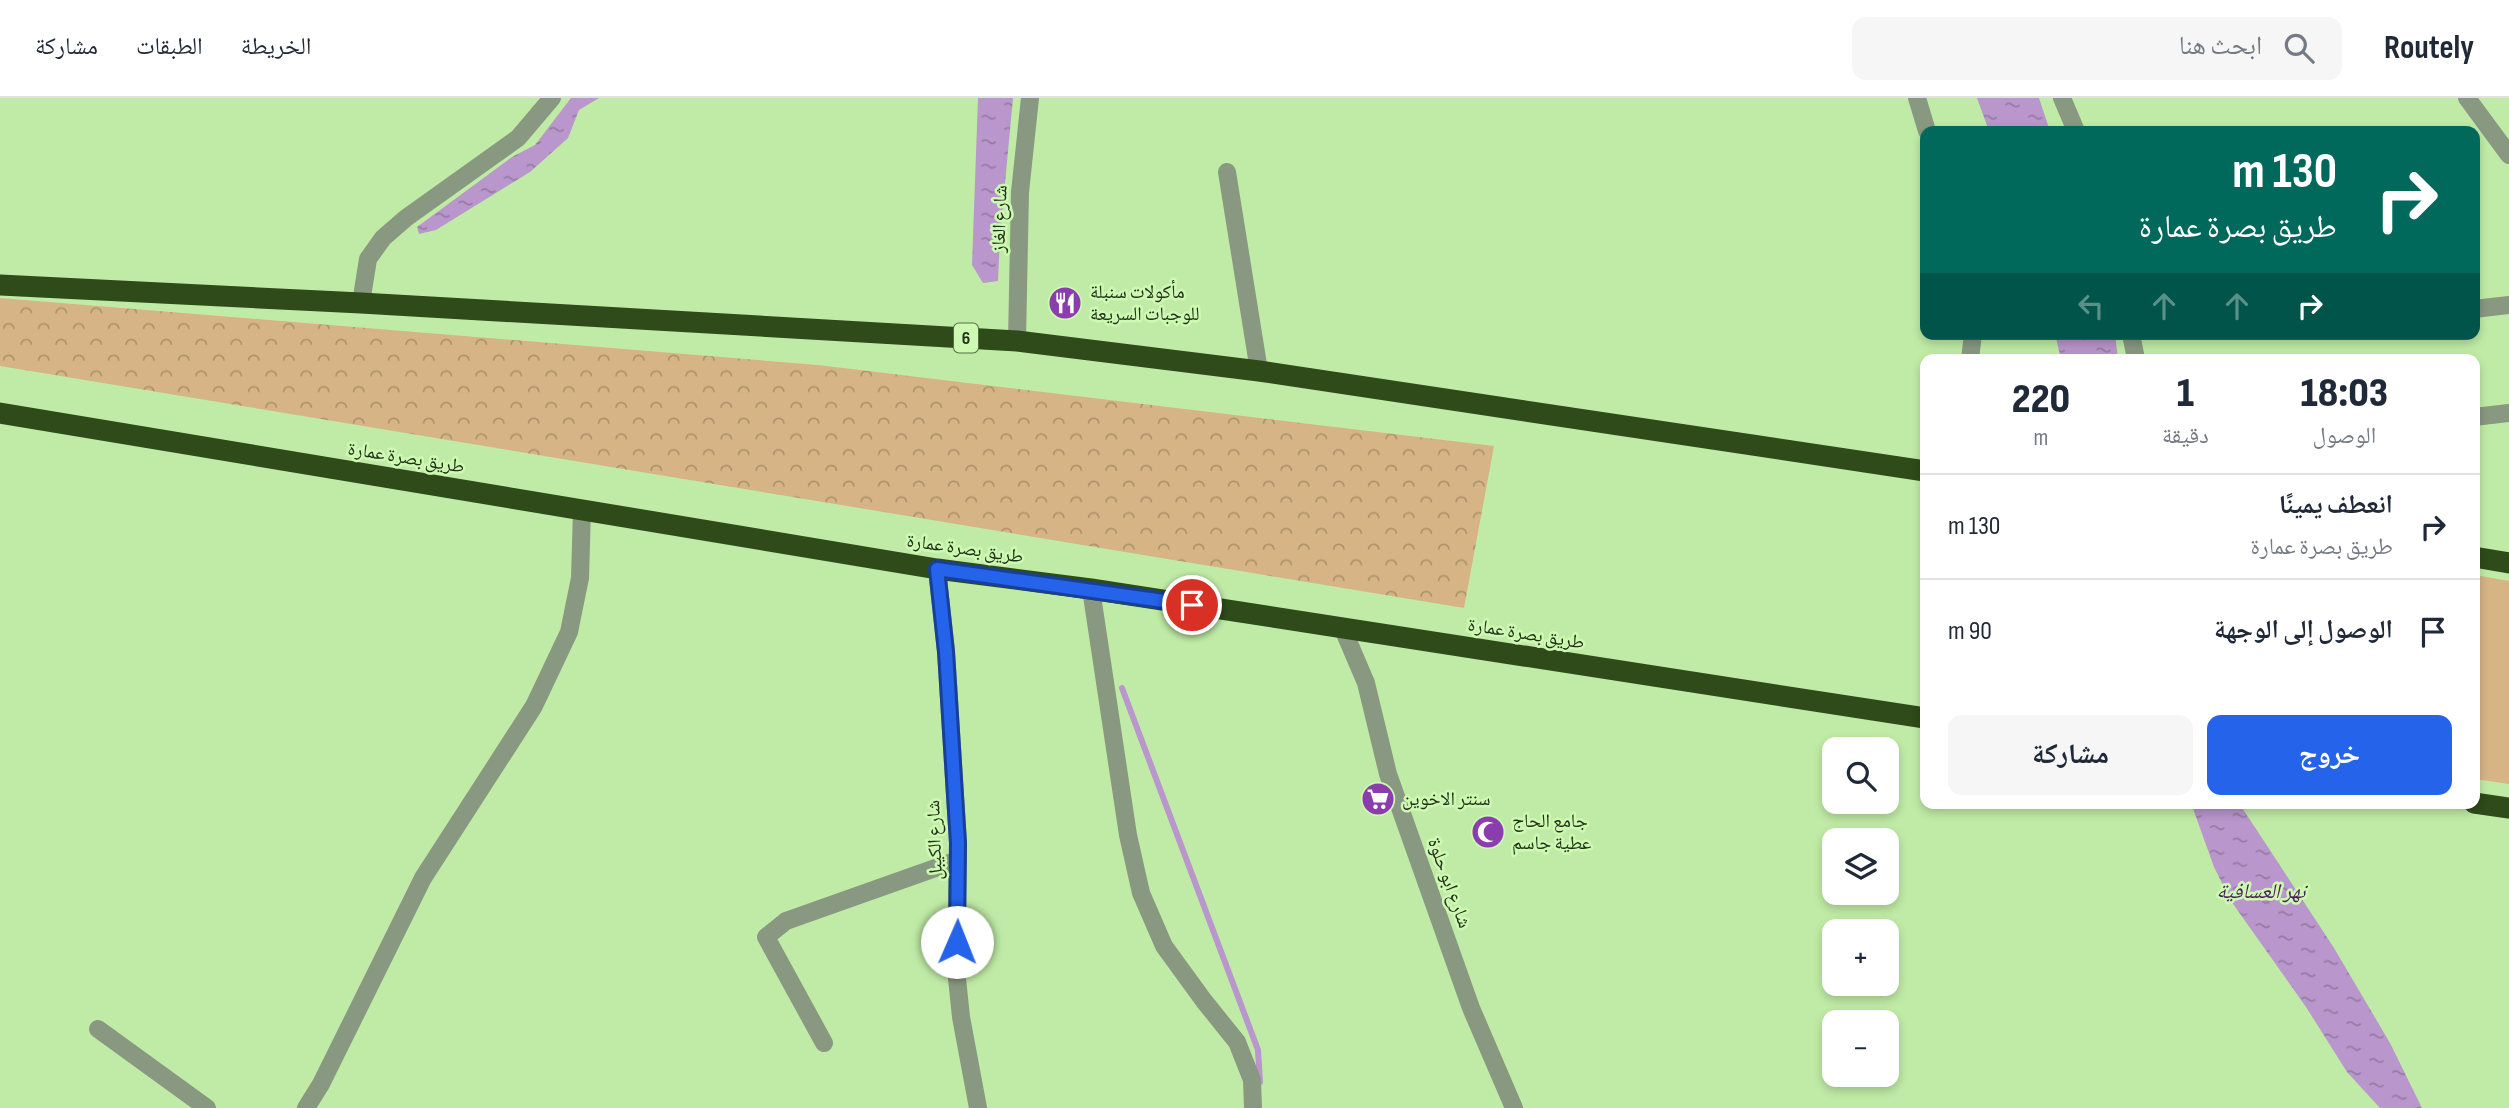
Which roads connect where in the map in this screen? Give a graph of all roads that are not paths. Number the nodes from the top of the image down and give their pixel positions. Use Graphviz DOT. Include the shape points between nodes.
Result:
graph roads {
  1 [pos="552,98"];
  2 [pos="1030,98"];
  3 [pos="1917,98"];
  4 [pos="2062,98"];
  5 [pos="2467,98"];
  6 [pos="1925,126"];
  7 [pos="2074,126"];
  8 [pos="2509,155"];
  9 [pos="1227,172"];
  10 [pos="0,285"];
  11 [pos="361,303"];
  12 [pos="2509,305"];
  13 [pos="2480,308"];
  14 [pos="1017,341"];
  15 [pos="1259,371"];
  16 [pos="0,413"];
  17 [pos="2509,413"];
  18 [pos="2480,416"];
  19 [pos="1920,470"];
  20 [pos="582,509"];
  21 [pos="2480,558"];
  22 [pos="2509,563"];
  23 [pos="937,569"];
  24 [pos="1091,589"];
  25 [pos="1343,629"];
  26 [pos="1920,717"];
  27 [pos="2480,804"];
  28 [pos="2509,808"];
  29 [pos="958,860"];
  30 [pos="98,1029"];
  31 [pos="824,1043"];
  32 [pos="208,1108"];
  33 [pos="306,1108"];
  34 [pos="978,1108"];
  35 [pos="1253,1108"];
  36 [pos="1514,1108"];
  1 -- 11 [label="street" via="518,138 383,239 368,259"];
  2 -- 14 [label="street, شارع الغاز" via="1020,192"];
  3 -- 6 [label="street"];
  4 -- 7 [label="street"];
  5 -- 8 [label="street"];
  9 -- 15 [label="street"];
  10 -- 11 [label="highway, 6"];
  11 -- 14 [label="highway, 6"];
  12 -- 13 [label="street"];
  14 -- 15 [label="highway, 6"];
  15 -- 19 [label="highway, 6"];
  16 -- 20 [label="highway, طريق بصرة عمارة"];
  17 -- 18 [label="street"];
  20 -- 23 [label="highway, طريق بصرة عمارة"];
  20 -- 33 [label="street" via="580,578 569,632 534,706 423,878"];
  21 -- 22 [label="highway"];
  23 -- 24 [label="highway, طريق بصرة عمارة"];
  23 -- 29 [label="street, شارع الكيبل"];
  24 -- 25 [label="highway, طريق بصرة عمارة"];
  24 -- 35 [label="street" via="1141,893 1164,946 1237,1042 1252,1080"];
  25 -- 26 [label="highway, طريق بصرة عمارة"];
  25 -- 36 [label="street, شارع ابو حلوة" via="1366,683 1388,774 1471,1008"];
  27 -- 28 [label="highway"];
  29 -- 31 [label="street" via="786,921 766,937"];
  29 -- 34 [label="street, شارع الكيبل" via="956,969"];
  30 -- 32 [label="street"];
}
